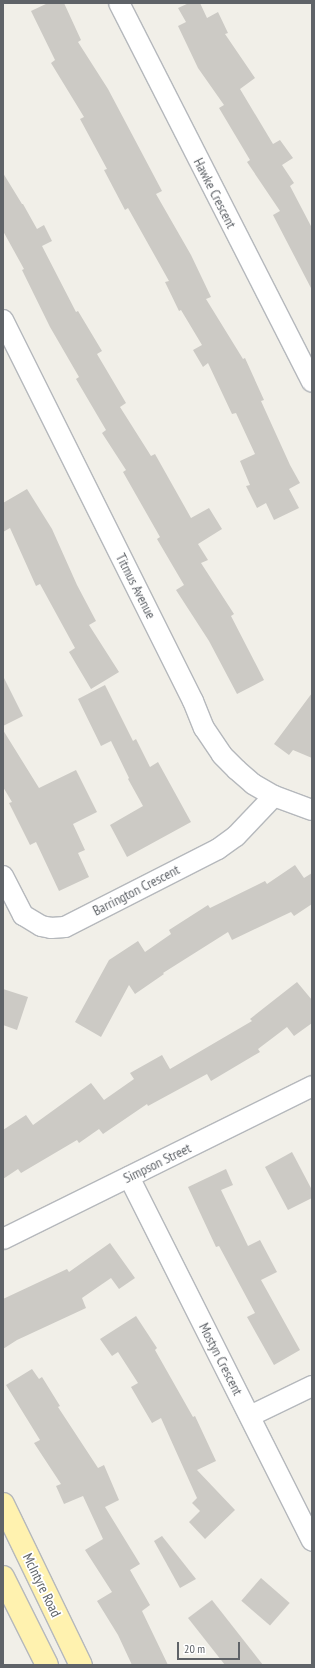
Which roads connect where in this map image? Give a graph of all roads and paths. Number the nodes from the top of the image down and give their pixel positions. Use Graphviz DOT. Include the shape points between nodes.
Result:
graph roads {
  1 [pos="119,3"];
  2 [pos="3,320"];
  3 [pos="312,382"];
  4 [pos="274,796"];
  5 [pos="312,810"];
  6 [pos="3,876"];
  7 [pos="312,1086"];
  8 [pos="129,1177"];
  9 [pos="3,1239"];
  10 [pos="312,1386"];
  11 [pos="250,1416"];
  12 [pos="3,1504"];
  13 [pos="312,1541"];
  14 [pos="3,1577"];
  15 [pos="46,1665"];
  16 [pos="81,1665"];
  1 -- 3 [label="street, Hawke Crescent"];
  2 -- 4 [label="street, Titmus Avenue" via="193,700 204,728 222,755 236,770"];
  4 -- 5 [label="street, Titmus Avenue"];
  4 -- 6 [label="street, Barrington Crescent" via="236,836 218,849 65,926 40,926 23,915"];
  7 -- 8 [label="street, Simpson Street"];
  8 -- 9 [label="street, Simpson Street"];
  8 -- 11 [label="street, Mostyn Crescent"];
  10 -- 11 [label="street"];
  11 -- 13 [label="street, Mostyn Crescent"];
  12 -- 16 [label="main road, McIntyre Road"];
  14 -- 15 [label="main road"];
}
